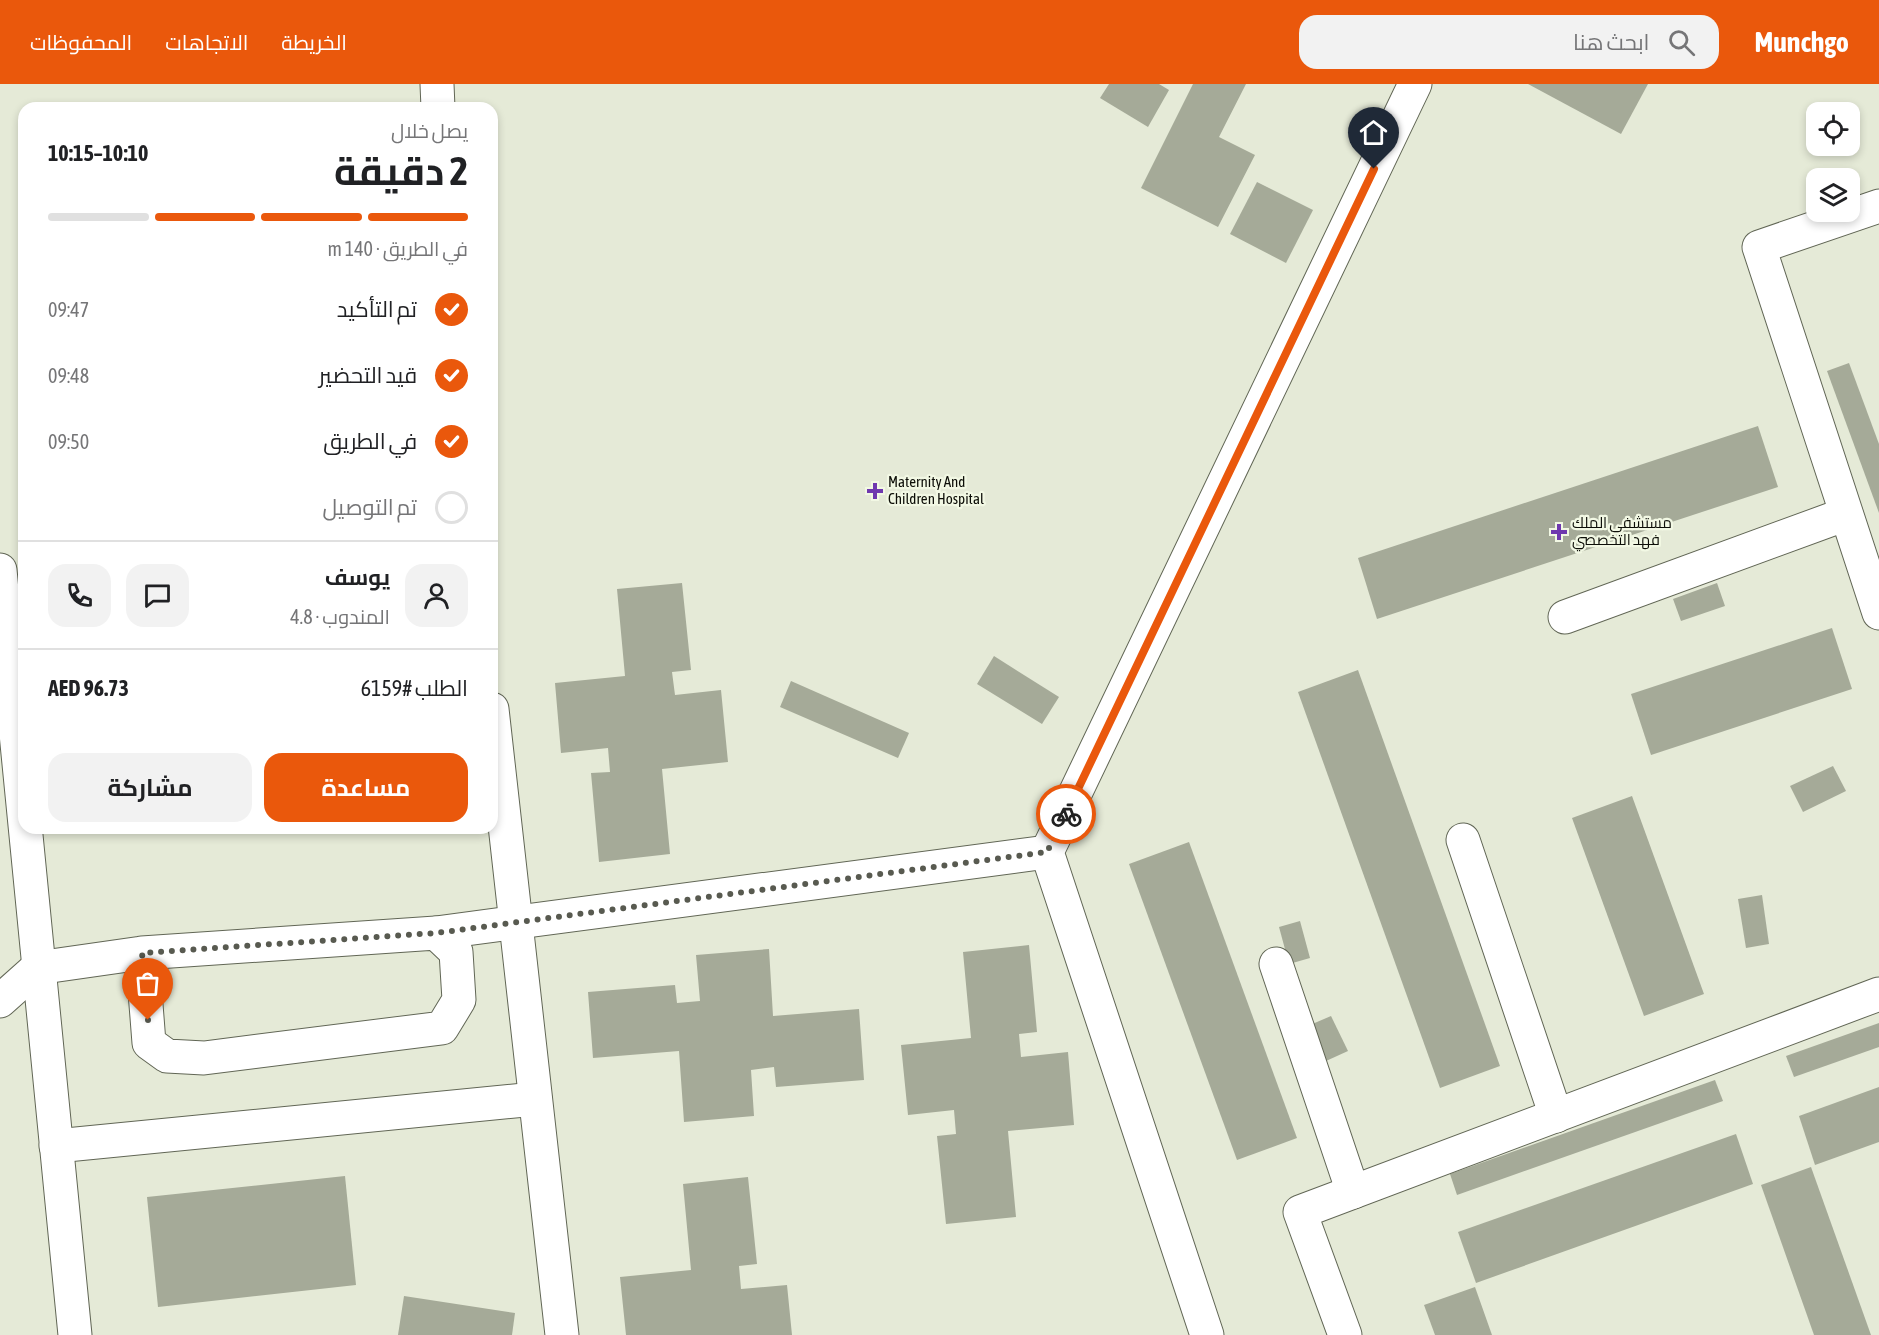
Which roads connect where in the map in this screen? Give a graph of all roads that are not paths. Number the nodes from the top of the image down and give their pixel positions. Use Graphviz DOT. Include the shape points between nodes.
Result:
graph roads {
  1 [pos="437,84"];
  2 [pos="1415,84"];
  3 [pos="438,102"];
  4 [pos="1879,206"];
  5 [pos="1846,514"];
  6 [pos="0,570"];
  7 [pos="1879,614"];
  8 [pos="1565,617"];
  9 [pos="6,708"];
  10 [pos="498,763"];
  11 [pos="18,809"];
  12 [pos="21,834"];
  13 [pos="1463,840"];
  14 [pos="1047,852"];
  15 [pos="516,924"];
  16 [pos="436,933"];
  17 [pos="142,953"];
  18 [pos="1276,964"];
  19 [pos="37,968"];
  20 [pos="1879,994"];
  21 [pos="0,1001"];
  22 [pos="535,1099"];
  23 [pos="1556,1116"];
  24 [pos="56,1146"];
  25 [pos="1353,1192"];
  26 [pos="75,1335"];
  27 [pos="562,1335"];
  28 [pos="1207,1335"];
  29 [pos="1345,1335"];
  1 -- 3 [label="lane"];
  2 -- 14 [label="lane"];
  4 -- 5 [label="lane" via="1759,247"];
  5 -- 7 [label="lane"];
  5 -- 8 [label="lane"];
  6 -- 9 [label="lane"];
  9 -- 11 [label="lane"];
  10 -- 15 [label="lane"];
  12 -- 19 [label="lane"];
  13 -- 23 [label="lane"];
  14 -- 15 [label="lane"];
  14 -- 28 [label="lane"];
  15 -- 16 [label="lane"];
  15 -- 22 [label="lane"];
  16 -- 17 [label="lane"];
  16 -- 17 [label="lane" via="456,952 459,1000 442,1028 204,1058 167,1056 149,1043"];
  17 -- 19 [label="lane"];
  18 -- 25 [label="lane"];
  19 -- 21 [label="lane"];
  19 -- 24 [label="lane"];
  20 -- 23 [label="lane"];
  22 -- 24 [label="lane"];
  22 -- 27 [label="lane"];
  23 -- 25 [label="lane"];
  24 -- 26 [label="lane"];
  25 -- 29 [label="lane" via="1300,1212"];
}
